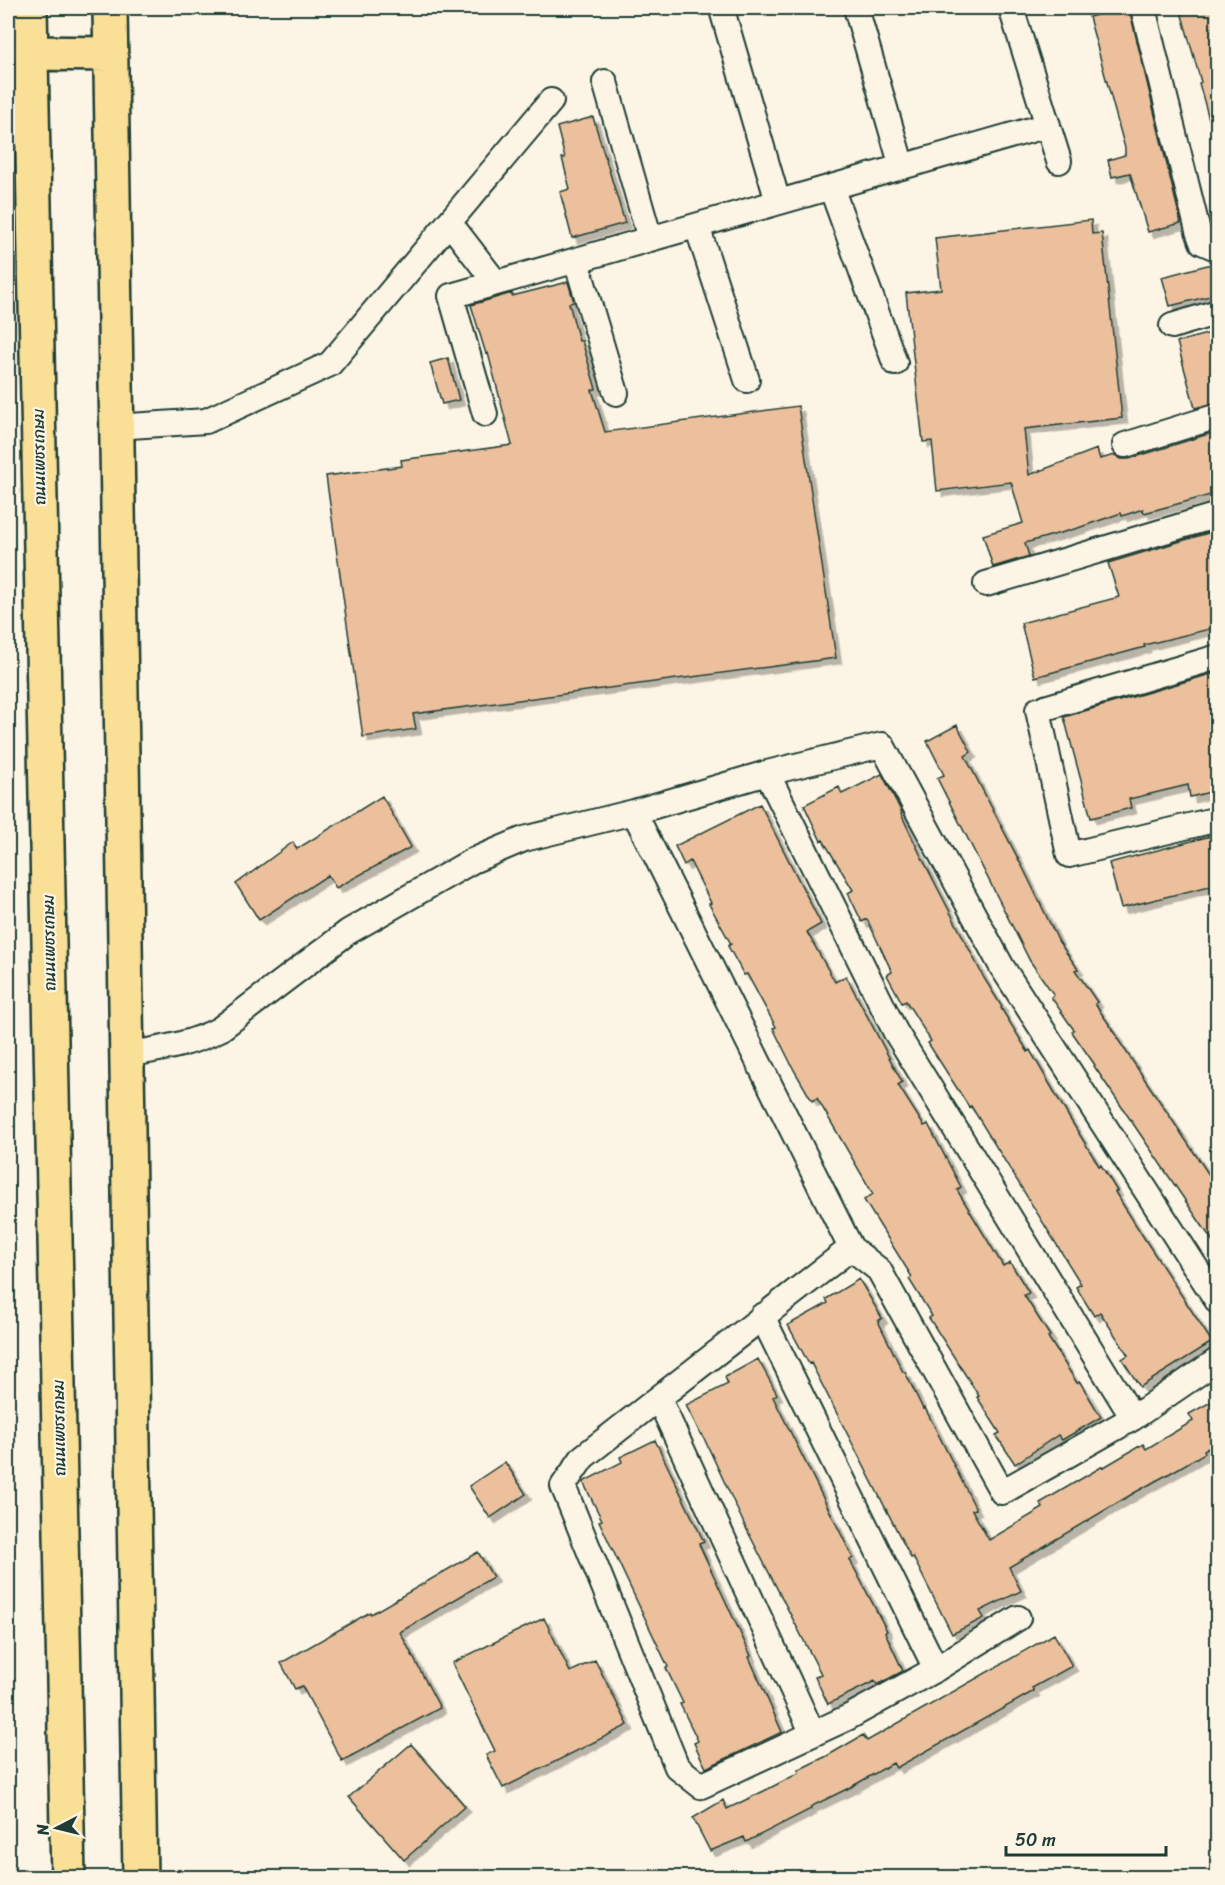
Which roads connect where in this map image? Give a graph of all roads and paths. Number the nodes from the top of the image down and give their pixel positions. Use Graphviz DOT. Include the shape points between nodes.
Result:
graph roads {
  1 [pos="30,8"];
  2 [pos="110,8"];
  3 [pos="856,8"];
  4 [pos="1011,8"];
  5 [pos="1143,8"];
  6 [pos="722,10"];
  7 [pos="30,53"];
  8 [pos="110,54"];
  9 [pos="606,82"];
  10 [pos="551,101"];
  11 [pos="1048,125"];
  12 [pos="1059,161"];
  13 [pos="903,167"];
  14 [pos="831,187"];
  15 [pos="778,202"];
  16 [pos="449,222"];
  17 [pos="697,226"];
  18 [pos="650,239"];
  19 [pos="1218,249"];
  20 [pos="576,260"];
  21 [pos="496,283"];
  22 [pos="1218,312"];
  23 [pos="1172,326"];
  24 [pos="896,363"];
  25 [pos="747,380"];
  26 [pos="616,393"];
  27 [pos="485,414"];
  28 [pos="1218,416"];
  29 [pos="115,427"];
  30 [pos="1125,445"];
  31 [pos="1218,515"];
  32 [pos="986,584"];
  33 [pos="1218,657"];
  34 [pos="767,773"];
  35 [pos="634,812"];
  36 [pos="1218,819"];
  37 [pos="126,1055"];
  38 [pos="851,1248"];
  39 [pos="1218,1302"];
  40 [pos="762,1316"];
  41 [pos="1218,1360"];
  42 [pos="659,1399"];
  43 [pos="1133,1418"];
  44 [pos="1018,1618"];
  45 [pos="936,1669"];
  46 [pos="812,1732"];
  47 [pos="68,1878"];
  48 [pos="140,1878"];
  1 -- 7 [label="highway, ถนนเพชรเกษม"];
  2 -- 8 [label="highway"];
  3 -- 13 [label="street"];
  4 -- 11 [label="street"];
  5 -- 19 [label="street" via="1198,231 1203,242"];
  6 -- 15 [label="street"];
  7 -- 8 [label="highway"];
  7 -- 47 [label="highway, ถนนเพชรเกษม"];
  8 -- 29 [label="highway"];
  9 -- 18 [label="street"];
  10 -- 16 [label="street"];
  11 -- 12 [label="street"];
  11 -- 13 [label="street"];
  13 -- 14 [label="street"];
  14 -- 15 [label="street"];
  14 -- 24 [label="street"];
  15 -- 17 [label="street"];
  16 -- 21 [label="street"];
  16 -- 29 [label="street" via="330,364 206,421"];
  17 -- 18 [label="street"];
  17 -- 25 [label="street"];
  18 -- 20 [label="street"];
  20 -- 21 [label="street"];
  20 -- 26 [label="street"];
  21 -- 27 [label="street" via="451,296"];
  22 -- 23 [label="street"];
  28 -- 30 [label="street"];
  29 -- 37 [label="highway"];
  31 -- 32 [label="street"];
  33 -- 36 [label="street" via="1038,710 1069,855"];
  34 -- 35 [label="street"];
  34 -- 39 [label="street" via="882,745 1002,967"];
  34 -- 43 [label="street" via="895,1031"];
  35 -- 37 [label="street" via="524,839 472,861 348,932 220,1029 176,1046"];
  35 -- 38 [label="street"];
  37 -- 48 [label="highway"];
  38 -- 40 [label="street"];
  38 -- 43 [label="street" via="879,1270 1002,1492"];
  40 -- 42 [label="street"];
  40 -- 45 [label="street"];
  41 -- 43 [label="street"];
  42 -- 46 [label="street"];
  42 -- 46 [label="street" via="583,1457 563,1486 677,1767 701,1786"];
  44 -- 45 [label="street"];
  45 -- 46 [label="street" via="849,1717"];
}
